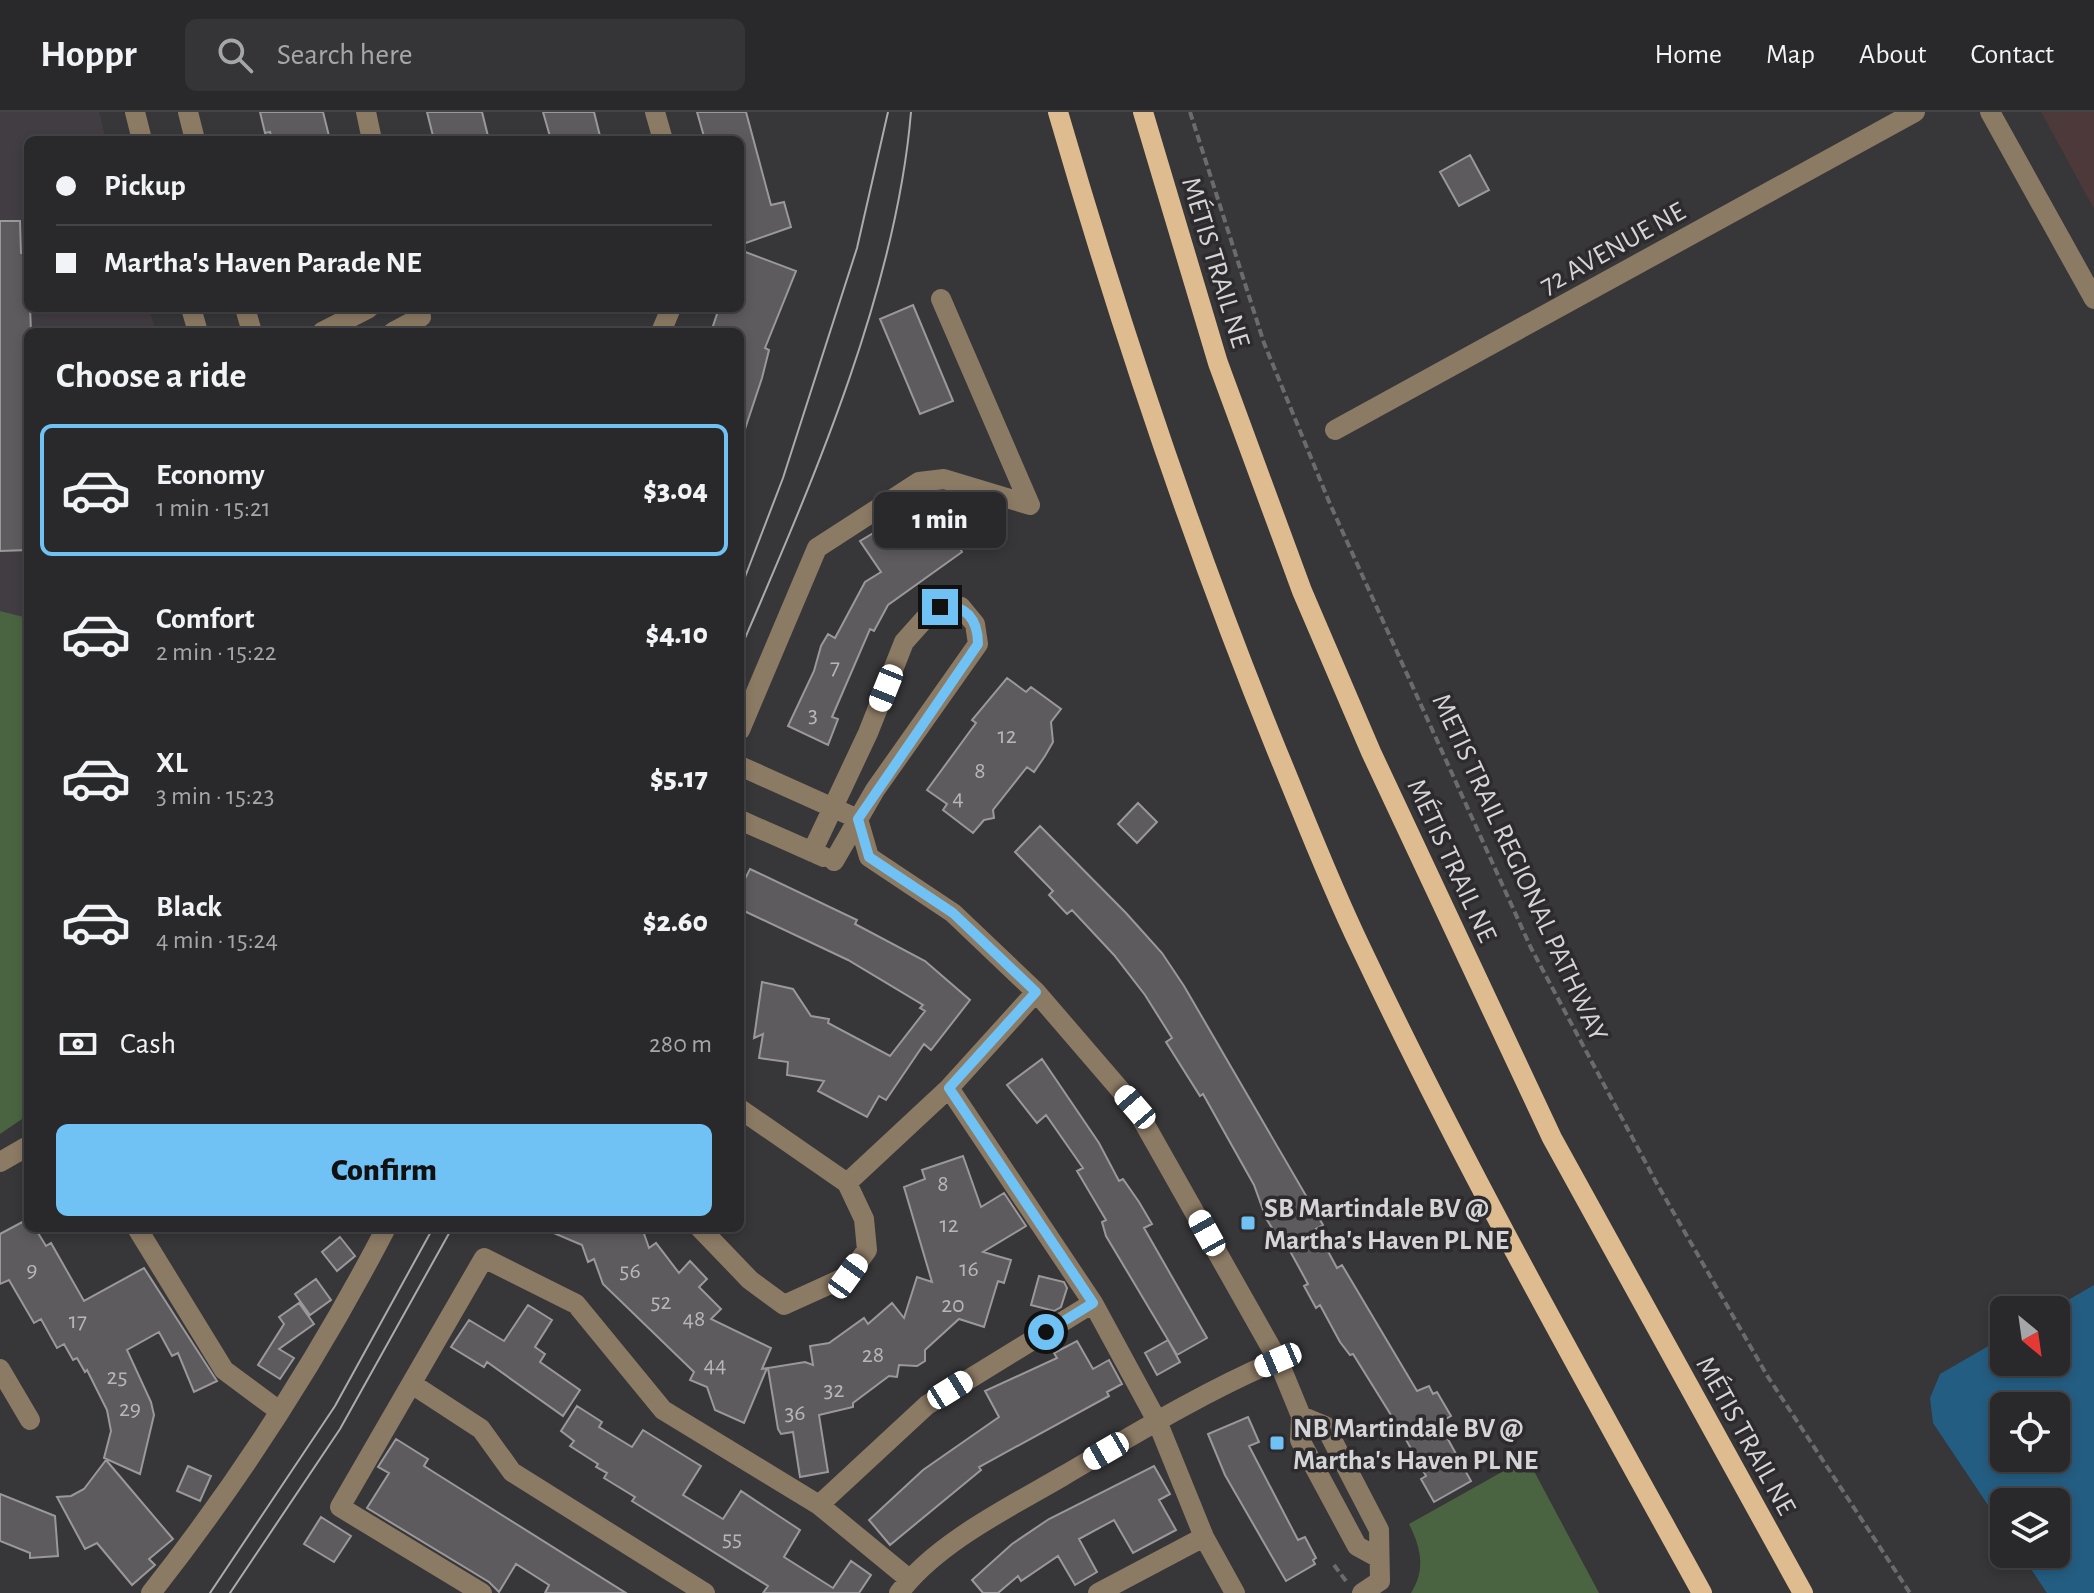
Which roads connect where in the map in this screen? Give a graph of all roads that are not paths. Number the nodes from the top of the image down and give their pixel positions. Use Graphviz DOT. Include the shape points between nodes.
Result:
graph roads {
  1 [pos="135,112"];
  2 [pos="188,112"];
  3 [pos="366,112"];
  4 [pos="655,112"];
  5 [pos="1058,112"];
  6 [pos="1143,112"];
  7 [pos="1915,112"];
  8 [pos="1990,112"];
  9 [pos="141,136"];
  10 [pos="194,136"];
  11 [pos="371,136"];
  12 [pos="662,136"];
  13 [pos="941,299"];
  14 [pos="2094,299"];
  15 [pos="361,312"];
  16 [pos="423,319"];
  17 [pos="330,328"];
  18 [pos="402,328"];
  19 [pos="1335,430"];
  20 [pos="744,721"];
  21 [pos="744,768"];
  22 [pos="832,808"];
  23 [pos="858,819"];
  24 [pos="744,822"];
  25 [pos="812,852"];
  26 [pos="869,857"];
  27 [pos="834,861"];
  28 [pos="1036,992"];
  29 [pos="949,1088"];
  30 [pos="744,1112"];
  31 [pos="24,1148"];
  32 [pos="0,1162"];
  33 [pos="847,1183"];
  34 [pos="139,1232"];
  35 [pos="384,1232"];
  36 [pos="704,1232"];
  37 [pos="1093,1303"];
  38 [pos="1278,1360"];
  39 [pos="0,1369"];
  40 [pos="412,1384"];
  41 [pos="278,1410"];
  42 [pos="1301,1416"];
  43 [pos="30,1420"];
  44 [pos="1157,1421"];
  45 [pos="819,1505"];
  46 [pos="1204,1537"];
  47 [pos="1377,1557"];
  48 [pos="904,1586"];
  49 [pos="151,1593"];
  50 [pos="482,1593"];
  51 [pos="705,1593"];
  52 [pos="1098,1593"];
  53 [pos="1235,1593"];
  54 [pos="1362,1593"];
  55 [pos="1702,1593"];
  56 [pos="1803,1593"];
  1 -- 9 [label="street"];
  2 -- 10 [label="street"];
  3 -- 11 [label="street"];
  4 -- 12 [label="street"];
  5 -- 55 [label="main road" via="1117,315 1189,522 1253,692 1358,942 1469,1168"];
  6 -- 56 [label="main road, MÉTIS TRAIL NE" via="1218,363 1302,591 1371,752 1552,1138"];
  7 -- 19 [label="street, 72 AVENUE NE"];
  8 -- 14 [label="street"];
  13 -- 20 [label="street" via="1030,505 944,479 919,482 817,548"];
  15 -- 17 [label="street"];
  16 -- 18 [label="street"];
  21 -- 22 [label="street"];
  22 -- 23 [label="street"];
  22 -- 23 [label="street" via="904,642 929,614 945,606 961,607 975,624 978,644"];
  22 -- 25 [label="street"];
  23 -- 26 [label="street"];
  23 -- 27 [label="street"];
  24 -- 25 [label="street"];
  25 -- 27 [label="street"];
  26 -- 27 [label="street"];
  26 -- 28 [label="street" via="953,913"];
  28 -- 29 [label="street"];
  28 -- 38 [label="street" via="1135,1107"];
  29 -- 33 [label="street"];
  29 -- 37 [label="street"];
  30 -- 33 [label="street"];
  31 -- 32 [label="street"];
  33 -- 36 [label="street" via="864,1219 867,1250 848,1276 784,1305 750,1280"];
  34 -- 41 [label="street" via="224,1370"];
  35 -- 41 [label="street"];
  37 -- 44 [label="street"];
  37 -- 45 [label="street" via="927,1405"];
  38 -- 42 [label="street"];
  38 -- 44 [label="street"];
  39 -- 43 [label="street"];
  40 -- 45 [label="street" via="484,1258 576,1304 663,1410"];
  40 -- 50 [label="street" via="340,1507"];
  40 -- 51 [label="street" via="481,1429 512,1472"];
  41 -- 49 [label="street"];
  42 -- 47 [label="street" via="1300,1440 1357,1546"];
  42 -- 47 [label="street" via="1325,1426 1379,1530"];
  44 -- 46 [label="street"];
  44 -- 48 [label="street" via="980,1524"];
  45 -- 48 [label="street"];
  46 -- 52 [label="street"];
  46 -- 53 [label="street"];
  47 -- 54 [label="street" via="1380,1581"];
}
